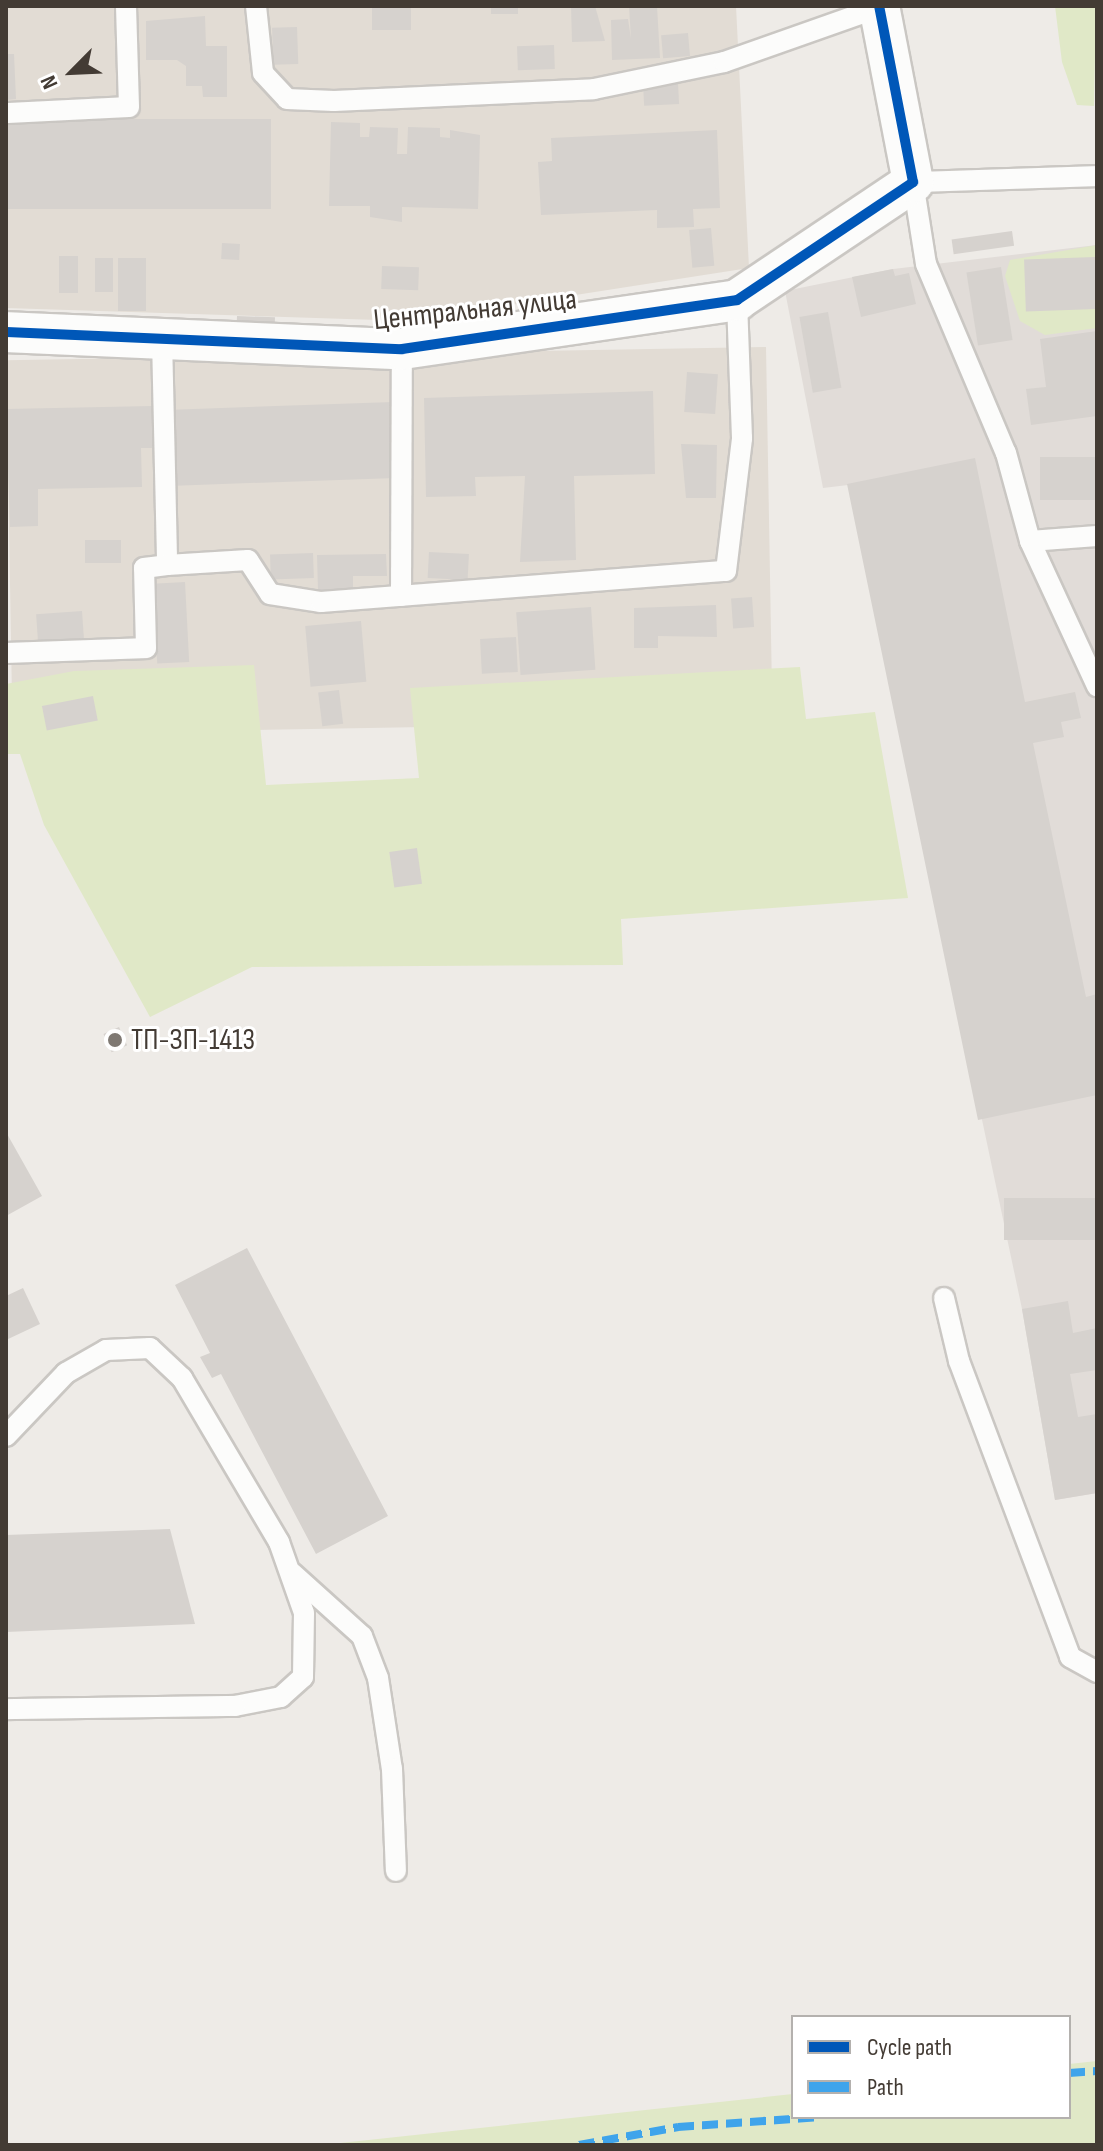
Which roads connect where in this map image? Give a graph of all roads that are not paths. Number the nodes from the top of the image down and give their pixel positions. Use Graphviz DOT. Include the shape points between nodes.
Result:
graph roads {
  1 [pos="126,6"];
  2 [pos="256,6"];
  3 [pos="880,7"];
  4 [pos="6,113"];
  5 [pos="1097,176"];
  6 [pos="913,182"];
  7 [pos="737,300"];
  8 [pos="6,332"];
  9 [pos="162,338"];
  10 [pos="402,349"];
  11 [pos="1097,536"];
  12 [pos="1030,541"];
  13 [pos="167,565"];
  14 [pos="401,596"];
  15 [pos="6,653"];
  16 [pos="1097,686"];
  17 [pos="944,1298"];
  18 [pos="6,1436"];
  19 [pos="289,1571"];
  20 [pos="1097,1672"];
  21 [pos="6,1709"];
  22 [pos="396,1871"];
  1 -- 4 [label="lane" via="129,107"];
  2 -- 3 [label="lane" via="263,73 287,99 334,101 594,89 724,62"];
  3 -- 6 [label="street"];
  5 -- 6 [label="lane"];
  6 -- 7 [label="street, Центральная улица"];
  6 -- 12 [label="lane" via="926,264 1006,453"];
  7 -- 10 [label="street, Центральная улица"];
  7 -- 14 [label="lane" via="742,438 726,571"];
  8 -- 9 [label="street, Центральная улица"];
  9 -- 10 [label="street, Центральная улица"];
  9 -- 13 [label="lane"];
  10 -- 14 [label="lane"];
  11 -- 12 [label="lane"];
  12 -- 16 [label="lane"];
  13 -- 14 [label="lane" via="248,560 270,594 321,602"];
  13 -- 15 [label="lane" via="144,568 146,648"];
  17 -- 20 [label="lane" via="959,1361 1070,1657"];
  18 -- 19 [label="lane" via="66,1373 106,1350 150,1348 182,1378 279,1542"];
  19 -- 21 [label="lane" via="304,1613 303,1677 281,1697 235,1706"];
  19 -- 22 [label="lane" via="362,1636 378,1678 392,1769"];
}
